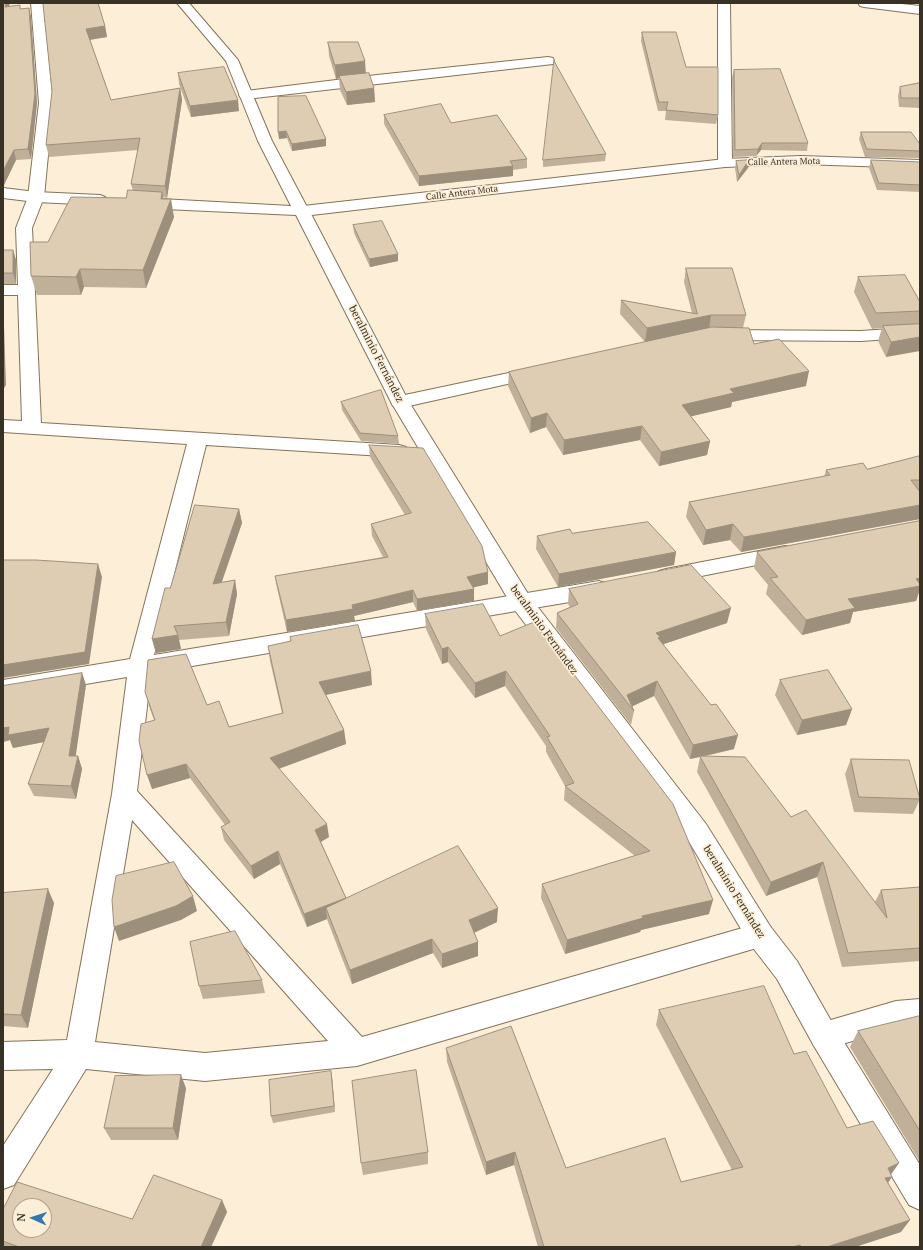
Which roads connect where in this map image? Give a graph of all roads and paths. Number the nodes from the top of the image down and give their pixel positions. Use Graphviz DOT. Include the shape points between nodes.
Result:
graph roads {
  1 [pos="38,3"];
  2 [pos="183,3"];
  3 [pos="724,3"];
  4 [pos="864,3"];
  5 [pos="919,11"];
  6 [pos="548,61"];
  7 [pos="246,95"];
  8 [pos="725,163"];
  9 [pos="920,164"];
  10 [pos="3,193"];
  11 [pos="36,197"];
  12 [pos="115,201"];
  13 [pos="130,202"];
  14 [pos="303,211"];
  15 [pos="3,290"];
  16 [pos="26,290"];
  17 [pos="920,332"];
  18 [pos="709,335"];
  19 [pos="556,368"];
  20 [pos="400,402"];
  21 [pos="3,426"];
  22 [pos="32,428"];
  23 [pos="198,438"];
  24 [pos="430,453"];
  25 [pos="803,549"];
  26 [pos="647,579"];
  27 [pos="616,585"];
  28 [pos="522,603"];
  29 [pos="140,666"];
  30 [pos="3,689"];
  31 [pos="124,794"];
  32 [pos="760,935"];
  33 [pos="920,1012"];
  34 [pos="824,1036"];
  35 [pos="357,1052"];
  36 [pos="79,1054"];
  37 [pos="3,1056"];
  38 [pos="3,1174"];
  39 [pos="920,1194"];
  1 -- 11 [label="street" via="46,103"];
  2 -- 7 [label="street, beralminio Fernández" via="232,60"];
  3 -- 8 [label="street"];
  4 -- 5 [label="street"];
  6 -- 7 [label="street" via="378,78"];
  7 -- 14 [label="street, beralminio Fernández" via="265,141"];
  8 -- 9 [label="street, Calle Antera Mota" via="801,160"];
  8 -- 14 [label="street, Calle Antera Mota"];
  10 -- 11 [label="street"];
  11 -- 12 [label="street"];
  11 -- 16 [label="street" via="24,228"];
  13 -- 14 [label="street, Calle Antera Mota"];
  14 -- 20 [label="street, beralminio Fernández"];
  15 -- 16 [label="street"];
  16 -- 22 [label="street"];
  17 -- 18 [label="street" via="861,336"];
  19 -- 20 [label="street"];
  20 -- 24 [label="street, beralminio Fernández"];
  21 -- 22 [label="street"];
  22 -- 23 [label="street"];
  23 -- 24 [label="street"];
  23 -- 29 [label="street"];
  24 -- 28 [label="street, beralminio Fernández"];
  25 -- 26 [label="street"];
  27 -- 28 [label="street"];
  28 -- 29 [label="street"];
  28 -- 32 [label="street, beralminio Fernández" via="697,832"];
  29 -- 30 [label="street"];
  29 -- 31 [label="street"];
  31 -- 35 [label="street"];
  31 -- 36 [label="street"];
  32 -- 34 [label="street, beralminio Fernández" via="787,970"];
  32 -- 35 [label="street"];
  33 -- 34 [label="street" via="896,1014"];
  34 -- 39 [label="street, beralminio Fernández"];
  35 -- 36 [label="street" via="205,1067"];
  36 -- 37 [label="street"];
  36 -- 38 [label="street"];
}
